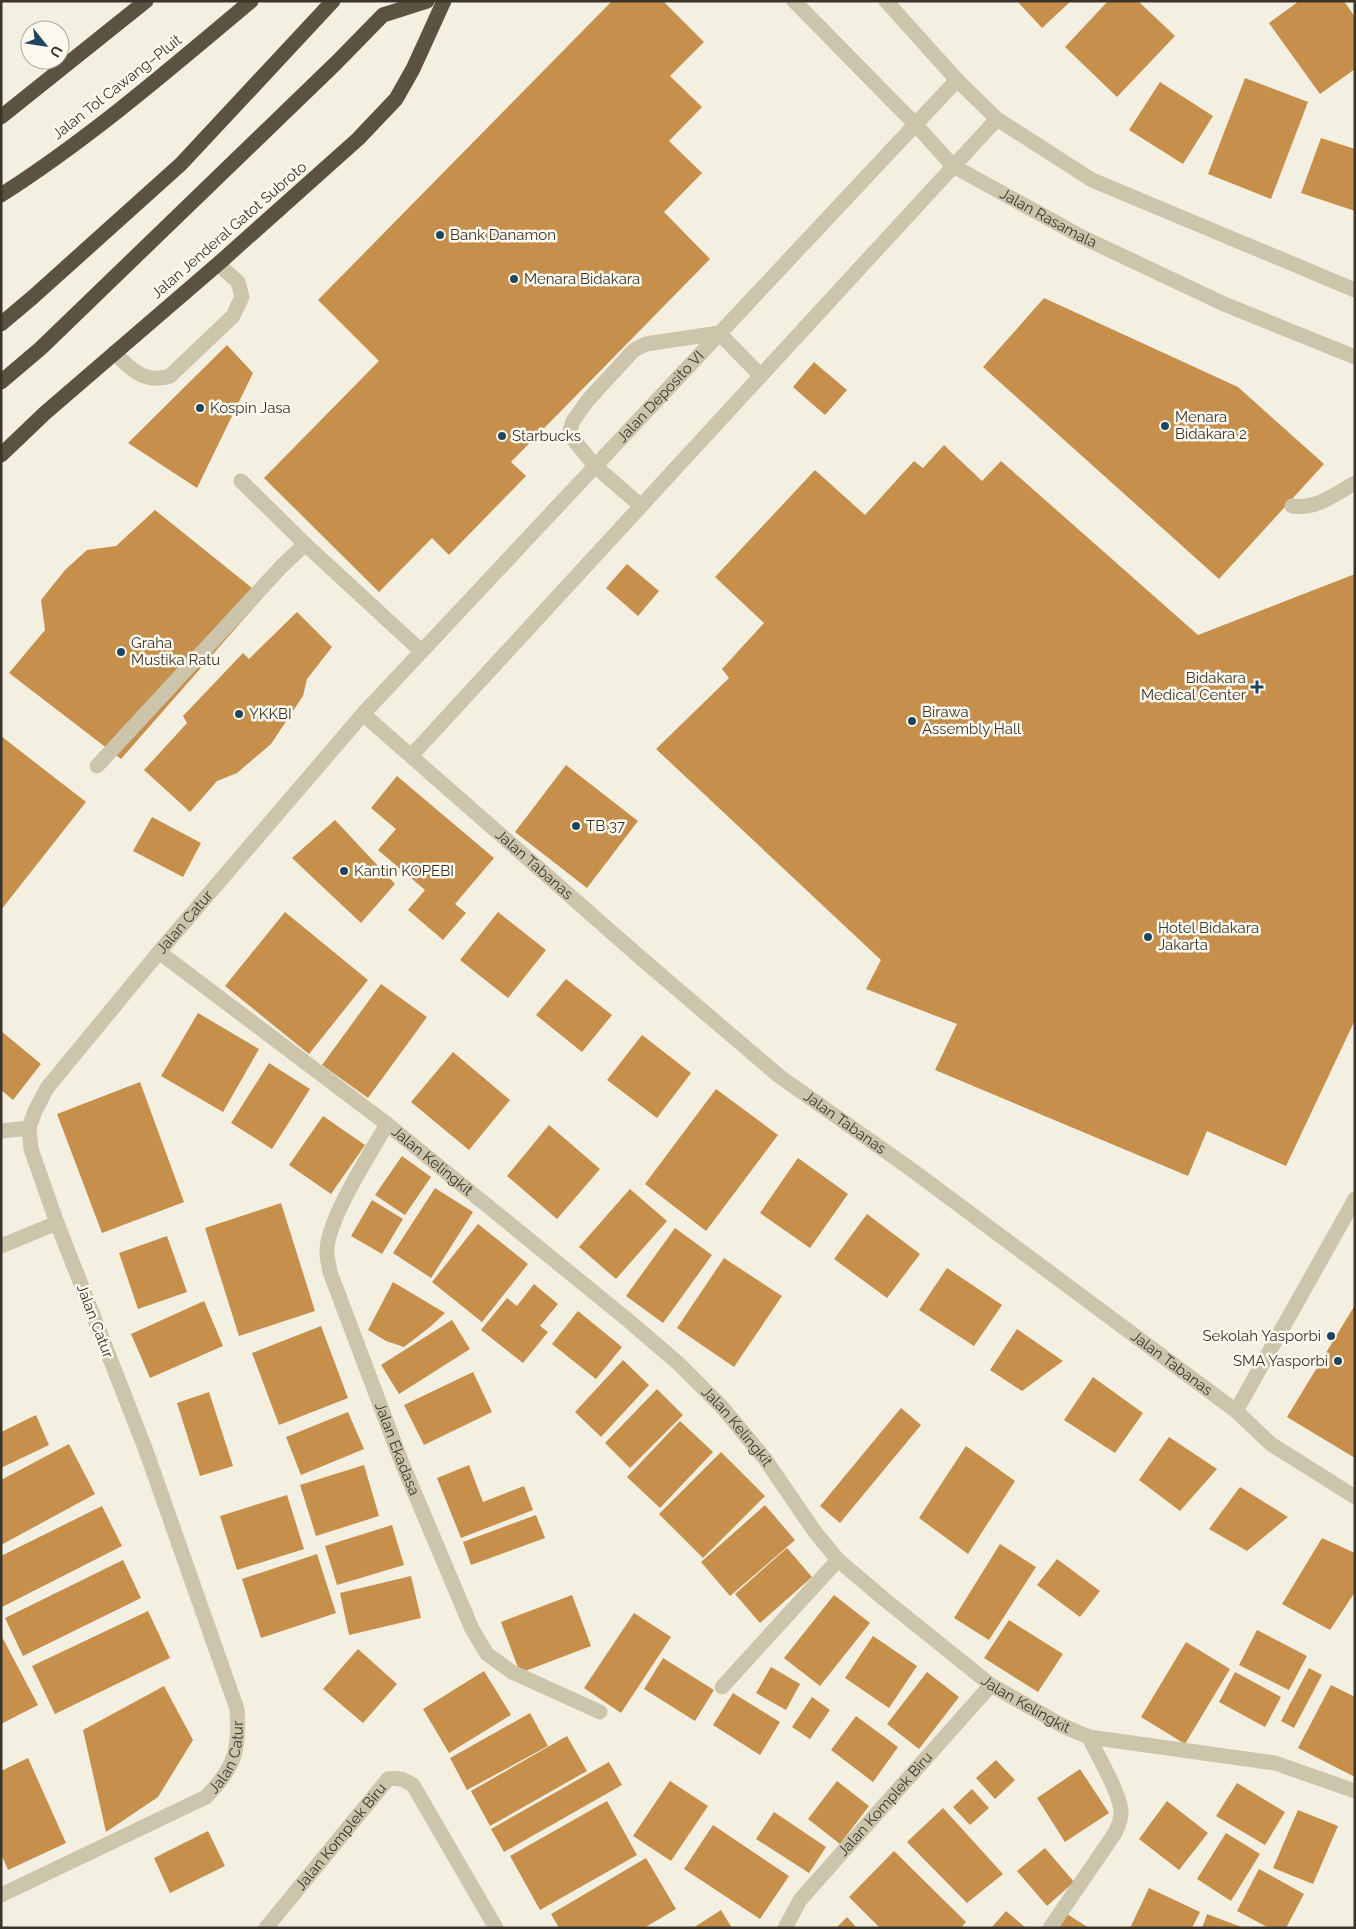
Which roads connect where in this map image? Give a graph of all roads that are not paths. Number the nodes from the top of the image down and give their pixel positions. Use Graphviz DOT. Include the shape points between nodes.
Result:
graph roads {
  1 [pos="146,1"];
  2 [pos="251,1"];
  3 [pos="333,1"];
  4 [pos="426,1"];
  5 [pos="444,1"];
  6 [pos="794,1"];
  7 [pos="886,1"];
  8 [pos="957,80"];
  9 [pos="1,117"];
  10 [pos="997,119"];
  11 [pos="915,124"];
  12 [pos="953,166"];
  13 [pos="1,195"];
  14 [pos="218,264"];
  15 [pos="1355,290"];
  16 [pos="1,324"];
  17 [pos="719,333"];
  18 [pos="114,354"];
  19 [pos="1355,357"];
  20 [pos="761,376"];
  21 [pos="1,382"];
  22 [pos="1,455"];
  23 [pos="595,466"];
  24 [pos="241,481"];
  25 [pos="1355,483"];
  26 [pos="641,506"];
  27 [pos="1292,506"];
  28 [pos="305,544"];
  29 [pos="421,651"];
  30 [pos="364,714"];
  31 [pos="411,756"];
  32 [pos="97,766"];
  33 [pos="159,952"];
  34 [pos="388,1124"];
  35 [pos="29,1128"];
  36 [pos="1,1131"];
  37 [pos="1355,1199"];
  38 [pos="57,1223"];
  39 [pos="1,1246"];
  40 [pos="1236,1411"];
  41 [pos="1355,1497"];
  42 [pos="838,1560"];
  43 [pos="991,1685"];
  44 [pos="722,1687"];
  45 [pos="600,1712"];
  46 [pos="1089,1737"];
  47 [pos="1355,1791"];
  48 [pos="1,1895"];
  49 [pos="266,1928"];
  50 [pos="496,1928"];
  51 [pos="785,1928"];
  52 [pos="1050,1928"];
  1 -- 9 [label="highway"];
  2 -- 13 [label="highway, Jalan Tol Cawang–Pluit" via="121,109"];
  3 -- 16 [label="highway" via="181,164"];
  4 -- 21 [label="highway" via="384,15 41,348"];
  5 -- 14 [label="highway, Jalan Jenderal Gatot Subroto" via="414,69 396,99 358,139"];
  6 -- 11 [label="street, Jalan Rasamala"];
  7 -- 8 [label="street"];
  8 -- 10 [label="street"];
  8 -- 11 [label="street, Jalan Deposito VI"];
  10 -- 12 [label="street"];
  10 -- 15 [label="street" via="1092,180"];
  11 -- 12 [label="street, Jalan Rasamala"];
  11 -- 17 [label="street, Jalan Deposito VI"];
  12 -- 19 [label="street, Jalan Rasamala" via="1082,237 1224,304"];
  12 -- 20 [label="street"];
  14 -- 18 [label="highway, Jalan Jenderal Gatot Subroto"];
  14 -- 18 [label="street" via="238,282 242,297 233,316 170,376 156,380 137,373"];
  17 -- 20 [label="street"];
  17 -- 23 [label="street, Jalan Deposito VI"];
  17 -- 23 [label="street" via="646,344 634,350 573,421 569,434"];
  18 -- 22 [label="highway, Jalan Jenderal Gatot Subroto" via="45,412"];
  20 -- 26 [label="street"];
  23 -- 26 [label="street"];
  23 -- 29 [label="street, Jalan Deposito VI"];
  24 -- 28 [label="street"];
  25 -- 27 [label="street" via="1313,506"];
  26 -- 31 [label="street"];
  28 -- 29 [label="street"];
  28 -- 32 [label="street"];
  29 -- 30 [label="street, Jalan Deposito VI"];
  30 -- 31 [label="street, Jalan Tabanas"];
  30 -- 33 [label="street, Jalan Catur"];
  31 -- 40 [label="street, Jalan Tabanas" via="779,1076 912,1170"];
  33 -- 34 [label="street, Jalan Kelingkit"];
  33 -- 35 [label="street, Jalan Catur" via="47,1088"];
  34 -- 42 [label="street, Jalan Kelingkit" via="679,1364 722,1407 765,1459"];
  34 -- 45 [label="street, Jalan Ekadasa" via="330,1230 327,1251 330,1272 406,1471 472,1629 487,1654 512,1672"];
  35 -- 36 [label="street"];
  35 -- 38 [label="street, Jalan Catur" via="31,1149"];
  37 -- 40 [label="street"];
  38 -- 39 [label="street"];
  38 -- 48 [label="street, Jalan Catur" via="148,1458 237,1709 239,1734 234,1759 224,1779 206,1797"];
  40 -- 41 [label="street, Jalan Tabanas" via="1271,1444"];
  42 -- 43 [label="street, Jalan Kelingkit"];
  42 -- 44 [label="street"];
  43 -- 46 [label="street, Jalan Kelingkit"];
  43 -- 51 [label="street, Jalan Komplek Biru" via="800,1900"];
  46 -- 47 [label="street, Jalan Kelingkit" via="1275,1763"];
  46 -- 52 [label="street" via="1114,1790 1120,1817 1115,1833"];
  49 -- 50 [label="street, Jalan Komplek Biru" via="388,1780 395,1778 413,1785"];
}
